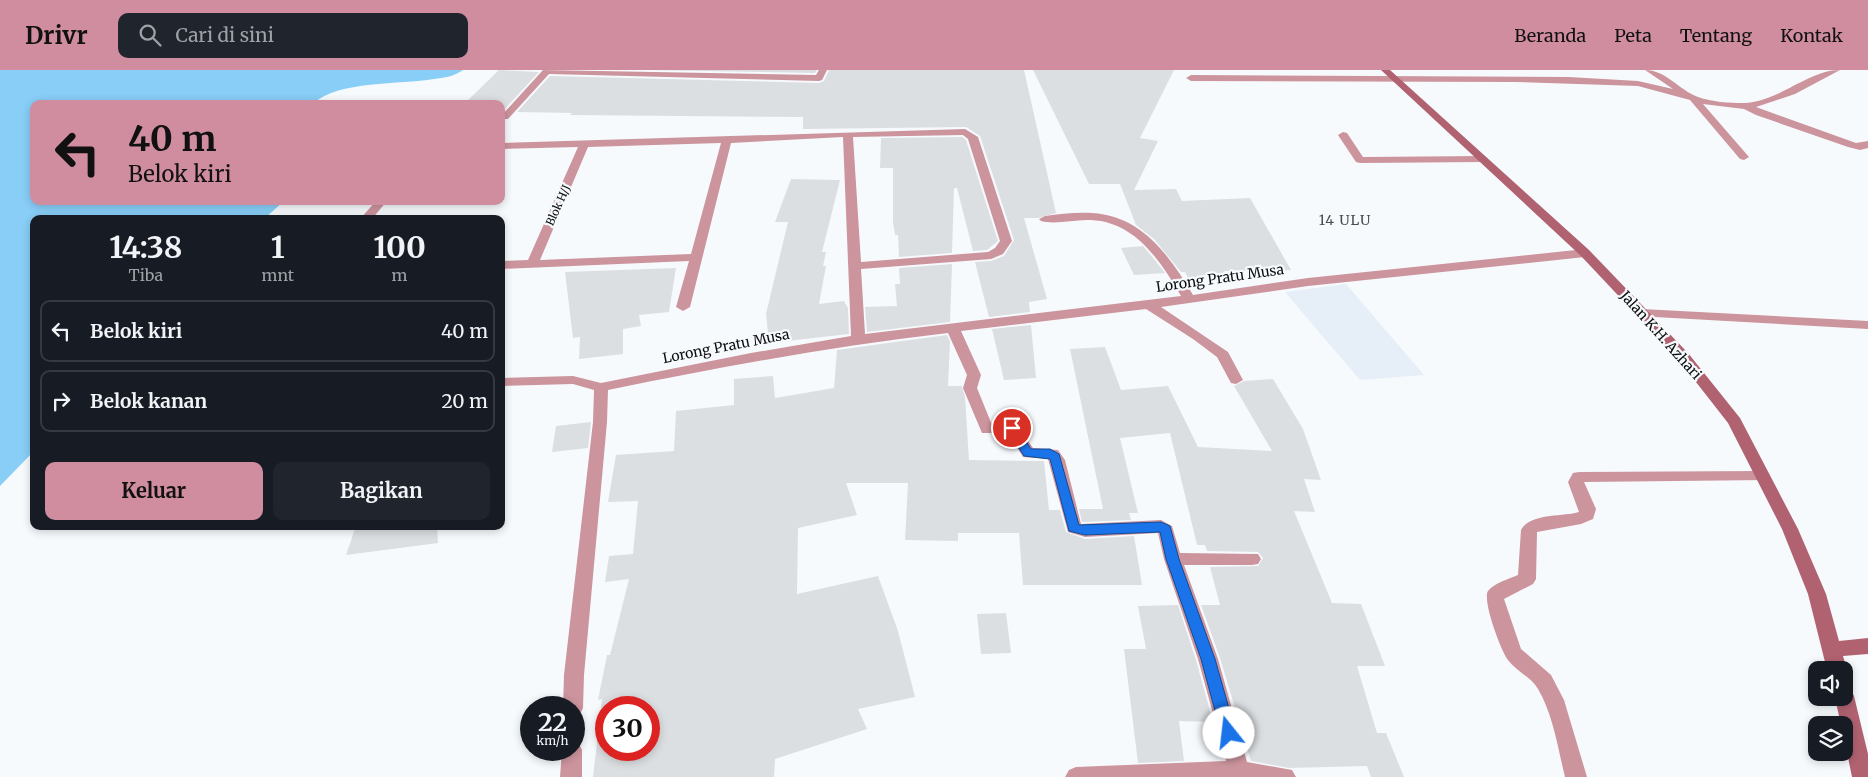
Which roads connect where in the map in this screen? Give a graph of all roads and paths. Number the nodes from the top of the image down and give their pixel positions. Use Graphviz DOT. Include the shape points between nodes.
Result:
graph roads {
  1 [pos="547,70"];
  2 [pos="823,70"];
  3 [pos="1385,70"];
  4 [pos="1649,70"];
  5 [pos="1836,70"];
  6 [pos="1191,78"];
  7 [pos="1397,79"];
  8 [pos="1693,98"];
  9 [pos="1746,106"];
  10 [pos="505,117"];
  11 [pos="848,134"];
  12 [pos="1343,136"];
  13 [pos="727,140"];
  14 [pos="584,144"];
  15 [pos="1868,144"];
  16 [pos="505,146"];
  17 [pos="1744,157"];
  18 [pos="1483,159"];
  19 [pos="378,205"];
  20 [pos="370,215"];
  21 [pos="1045,219"];
  22 [pos="1586,253"];
  23 [pos="696,257"];
  24 [pos="532,265"];
  25 [pos="505,266"];
  26 [pos="855,266"];
  27 [pos="1188,298"];
  28 [pos="1147,304"];
  29 [pos="683,307"];
  30 [pos="1642,313"];
  31 [pos="1868,325"];
  32 [pos="953,328"];
  33 [pos="858,339"];
  34 [pos="1236,380"];
  35 [pos="505,382"];
  36 [pos="601,386"];
  37 [pos="1761,476"];
  38 [pos="1173,559"];
  39 [pos="1252,559"];
  40 [pos="1868,646"];
  41 [pos="1832,649"];
  42 [pos="1835,661"];
  43 [pos="573,696"];
  44 [pos="1846,706"];
  45 [pos="572,761"];
  46 [pos="1239,770"];
  47 [pos="571,777"];
  48 [pos="1076,777"];
  49 [pos="1285,777"];
  50 [pos="1576,777"];
  51 [pos="1863,777"];
  1 -- 2 [label="street" via="819,78"];
  1 -- 10 [label="street"];
  3 -- 7 [label="street, Jalan K.H. Azhari"];
  4 -- 8 [label="street"];
  5 -- 9 [label="street" via="1787,93"];
  6 -- 7 [label="street"];
  7 -- 8 [label="street" via="1626,82"];
  7 -- 18 [label="street, Jalan K.H. Azhari"];
  8 -- 9 [label="street"];
  8 -- 17 [label="street"];
  9 -- 15 [label="street" via="1852,145"];
  11 -- 13 [label="street"];
  11 -- 26 [label="street"];
  11 -- 26 [label="street" via="949,131 964,132 973,137 1006,241 999,251 991,255"];
  12 -- 18 [label="street" via="1360,160"];
  13 -- 14 [label="street"];
  13 -- 23 [label="street"];
  14 -- 16 [label="street"];
  14 -- 24 [label="street, Blok H/J"];
  18 -- 22 [label="street, Jalan K.H. Azhari"];
  19 -- 20 [label="street"];
  21 -- 27 [label="street" via="1097,217 1123,224 1157,250"];
  22 -- 27 [label="street, Lorong Pratu Musa"];
  22 -- 30 [label="street, Jalan K.H. Azhari"];
  23 -- 24 [label="street"];
  23 -- 29 [label="street"];
  24 -- 25 [label="street"];
  26 -- 33 [label="street"];
  27 -- 28 [label="street, Lorong Pratu Musa"];
  28 -- 32 [label="street, Lorong Pratu Musa"];
  28 -- 34 [label="street" via="1222,355"];
  30 -- 31 [label="street"];
  30 -- 37 [label="street, Jalan K.H. Azhari" via="1683,356 1735,421"];
  32 -- 33 [label="street, Lorong Pratu Musa"];
  32 -- 38 [label="street" via="974,375 970,388 987,430 1012,428 1028,453 1050,453 1055,457 1074,528 1085,531 1161,526 1166,530"];
  33 -- 36 [label="street, Lorong Pratu Musa"];
  35 -- 36 [label="street" via="573,380"];
  36 -- 43 [label="street"];
  37 -- 41 [label="street, Jalan K.H. Azhari" via="1793,537 1816,594"];
  37 -- 50 [label="street" via="1579,477 1576,482 1588,509 1587,515 1534,526 1529,530 1527,579 1498,592 1494,599 1514,654 1544,681 1554,700"];
  38 -- 39 [label="street"];
  38 -- 46 [label="street" via="1208,659"];
  40 -- 41 [label="street"];
  41 -- 42 [label="street, Jalan K.H. Azhari"];
  44 -- 51 [label="street"];
  45 -- 47 [label="street"];
  46 -- 48 [label="street"];
  46 -- 49 [label="street"];
}
